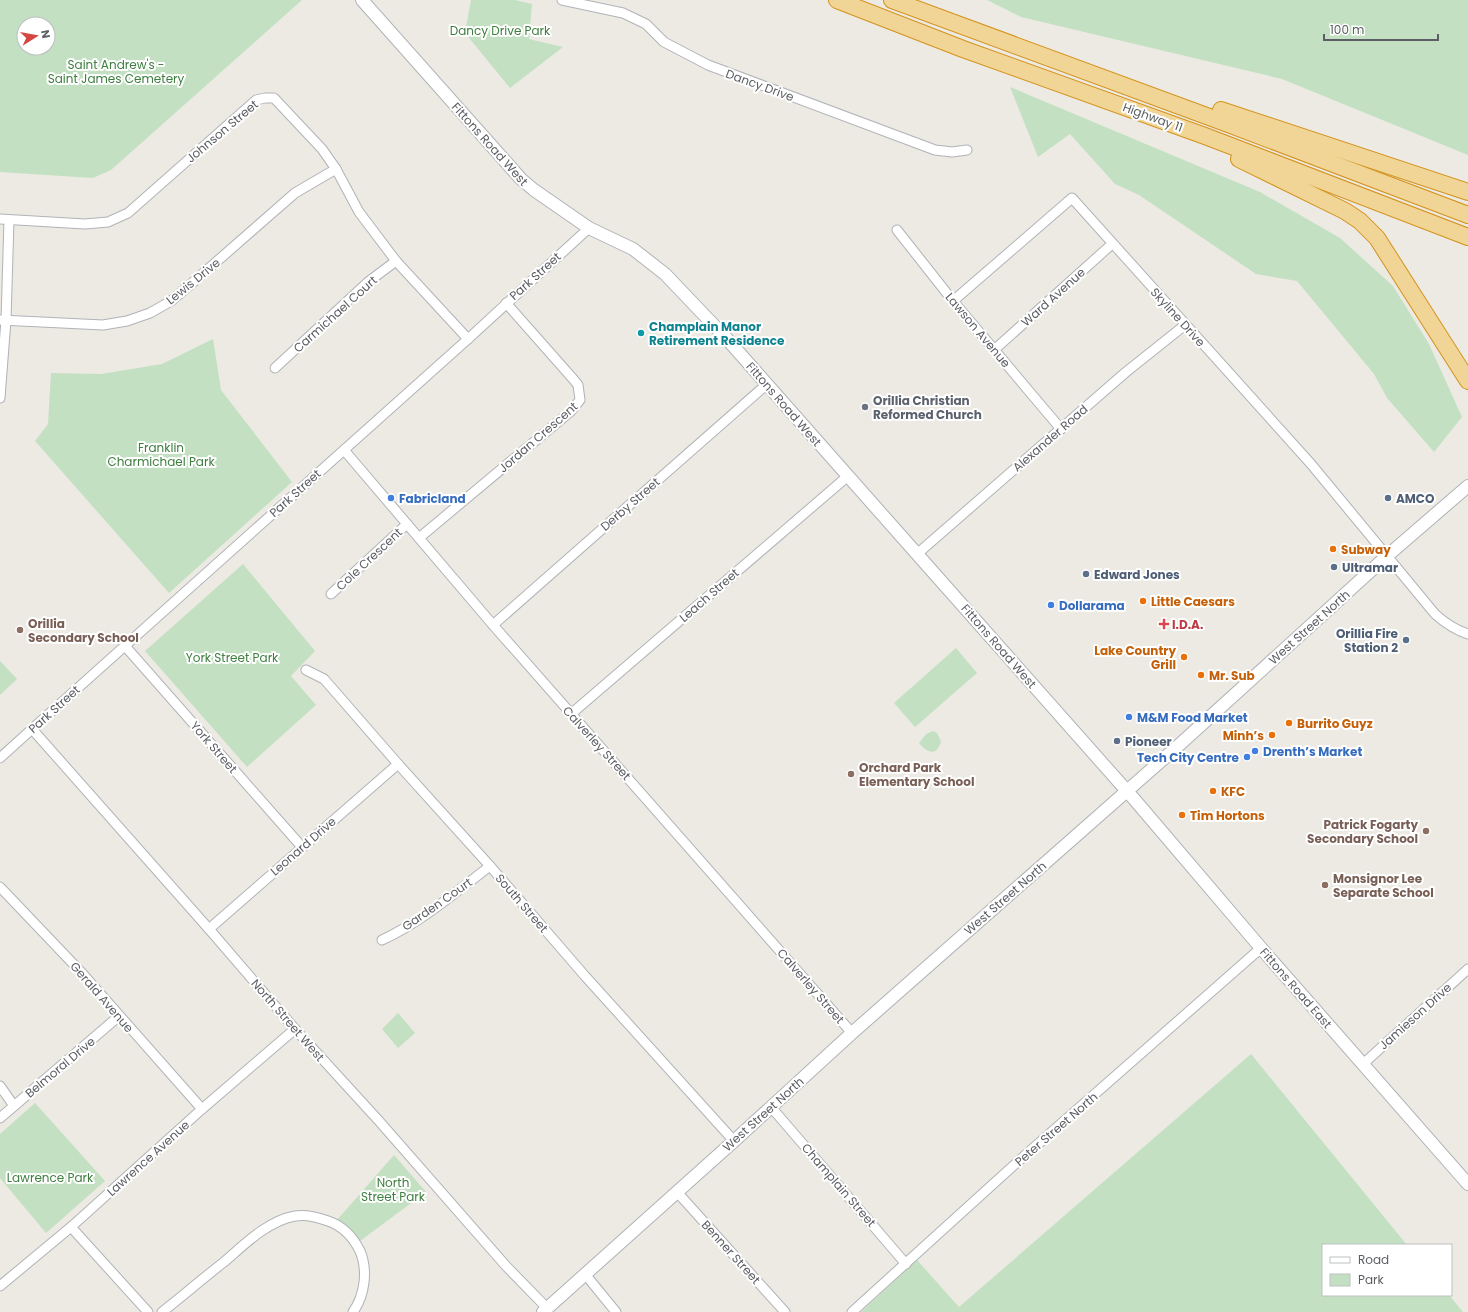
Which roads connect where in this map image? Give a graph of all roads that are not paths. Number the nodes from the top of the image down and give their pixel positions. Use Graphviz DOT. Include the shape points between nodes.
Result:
graph roads {
  1 [pos="362,0"];
  2 [pos="562,0"];
  3 [pos="837,0"];
  4 [pos="892,0"];
  5 [pos="1168,102"];
  6 [pos="1205,136"];
  7 [pos="967,150"];
  8 [pos="336,169"];
  9 [pos="1468,192"];
  10 [pos="1468,215"];
  11 [pos="5,220"];
  12 [pos="589,228"];
  13 [pos="896,230"];
  14 [pos="1468,237"];
  15 [pos="1112,244"];
  16 [pos="396,261"];
  17 [pos="953,301"];
  18 [pos="506,303"];
  19 [pos="3,320"];
  20 [pos="1185,325"];
  21 [pos="468,339"];
  22 [pos="994,350"];
  23 [pos="275,368"];
  24 [pos="1468,381"];
  25 [pos="767,384"];
  26 [pos="0,398"];
  27 [pos="1061,429"];
  28 [pos="344,450"];
  29 [pos="848,476"];
  30 [pos="1468,486"];
  31 [pos="407,524"];
  32 [pos="419,538"];
  33 [pos="918,554"];
  34 [pos="1387,556"];
  35 [pos="331,594"];
  36 [pos="493,625"];
  37 [pos="1468,634"];
  38 [pos="125,646"];
  39 [pos="306,670"];
  40 [pos="571,714"];
  41 [pos="32,729"];
  42 [pos="0,758"];
  43 [pos="398,764"];
  44 [pos="1126,791"];
  45 [pos="302,847"];
  46 [pos="490,866"];
  47 [pos="0,887"];
  48 [pos="209,929"];
  49 [pos="382,940"];
  50 [pos="1261,948"];
  51 [pos="1468,969"];
  52 [pos="119,1016"];
  53 [pos="295,1029"];
  54 [pos="852,1033"];
  55 [pos="1363,1064"];
  56 [pos="0,1086"];
  57 [pos="14,1106"];
  58 [pos="771,1108"];
  59 [pos="202,1109"];
  60 [pos="0,1118"];
  61 [pos="734,1141"];
  62 [pos="1468,1184"];
  63 [pos="677,1192"];
  64 [pos="71,1227"];
  65 [pos="906,1264"];
  66 [pos="585,1274"];
  67 [pos="0,1286"];
  68 [pos="545,1310"];
  69 [pos="148,1312"];
  70 [pos="162,1312"];
  71 [pos="352,1312"];
  72 [pos="616,1312"];
  73 [pos="785,1312"];
  74 [pos="852,1312"];
  1 -- 12 [label="street, Fittons Road West" via="521,180"];
  2 -- 7 [label="street, Dancy Drive" via="623,13 646,24 664,42 708,65 928,147 945,151"];
  3 -- 6 [label="highway, Highway 11" via="963,49"];
  4 -- 5 [label="highway, Highway 11"];
  5 -- 9 [label="highway" via="1211,106"];
  5 -- 10 [label="highway, Highway 11"];
  6 -- 14 [label="highway, Highway 11"];
  6 -- 24 [label="highway" via="1221,150 1345,211 1360,221 1377,238"];
  8 -- 11 [label="street, Johnson Street" via="322,149 274,98 265,98 256,100 134,208 121,216 108,222 84,224"];
  8 -- 16 [label="street, Johnson Street" via="359,212"];
  8 -- 19 [label="street, Lewis Drive" via="295,193 192,284 171,301 150,313 127,321 103,325"];
  11 -- 19 [label="street"];
  12 -- 18 [label="street, Park Street"];
  12 -- 25 [label="street, Fittons Road West" via="633,249 665,274"];
  13 -- 17 [label="street, Lawson Avenue"];
  15 -- 17 [label="street, Skyline Drive" via="1072,198"];
  15 -- 20 [label="street, Skyline Drive"];
  15 -- 22 [label="street, Ward Avenue"];
  16 -- 21 [label="street, Johnson Street"];
  16 -- 23 [label="street, Carmichael Court" via="368,282"];
  17 -- 22 [label="street, Lawson Avenue"];
  18 -- 21 [label="street, Park Street"];
  18 -- 32 [label="street, Jordan Crescent" via="578,385 580,400 571,411"];
  19 -- 26 [label="street"];
  20 -- 27 [label="street, Alexander Road"];
  20 -- 34 [label="street, Skyline Drive" via="1311,464"];
  21 -- 28 [label="street, Park Street"];
  22 -- 27 [label="street, Lawson Avenue"];
  25 -- 29 [label="street, Fittons Road West"];
  25 -- 36 [label="street, Derby Street"];
  27 -- 33 [label="street, Alexander Road"];
  28 -- 31 [label="street, Calverley Street"];
  28 -- 38 [label="street, Park Street"];
  29 -- 33 [label="street, Fittons Road West"];
  29 -- 40 [label="street, Leach Street"];
  30 -- 34 [label="street, West Street North"];
  31 -- 32 [label="street, Calverley Street"];
  31 -- 35 [label="street, Cole Crescent"];
  32 -- 36 [label="street, Calverley Street"];
  33 -- 44 [label="street, Fittons Road West"];
  34 -- 37 [label="street, Skyline Drive" via="1435,614 1444,622"];
  34 -- 44 [label="street, West Street North"];
  36 -- 40 [label="street, Calverley Street"];
  38 -- 41 [label="street, Park Street"];
  38 -- 45 [label="street, York Street"];
  39 -- 43 [label="street, South Street" via="324,679"];
  40 -- 54 [label="street, Calverley Street"];
  41 -- 42 [label="street, Park Street"];
  41 -- 48 [label="street, North Street West"];
  43 -- 45 [label="street, Leonard Drive"];
  43 -- 46 [label="street, South Street"];
  44 -- 50 [label="street, Fittons Road East"];
  44 -- 54 [label="street, West Street North"];
  45 -- 48 [label="street, Leonard Drive"];
  46 -- 49 [label="street, Garden Court" via="440,904"];
  46 -- 61 [label="street, South Street"];
  47 -- 52 [label="street, Gerald Avenue"];
  48 -- 53 [label="street, North Street West"];
  50 -- 55 [label="street, Fittons Road East"];
  50 -- 65 [label="street, Peter Street North"];
  51 -- 55 [label="street, Jamieson Drive"];
  52 -- 57 [label="street, Belmoral Drive"];
  52 -- 59 [label="street, Gerald Avenue"];
  53 -- 59 [label="street, Lawrence Avenue"];
  53 -- 68 [label="street, North Street West"];
  54 -- 58 [label="street, West Street North"];
  55 -- 62 [label="street, Fittons Road East"];
  56 -- 57 [label="street"];
  57 -- 60 [label="street, Belmoral Drive"];
  58 -- 61 [label="street, West Street North"];
  58 -- 65 [label="street, Champlain Street"];
  59 -- 64 [label="street, Lawrence Avenue"];
  61 -- 63 [label="street, West Street North"];
  63 -- 66 [label="street, West Street North"];
  63 -- 73 [label="street, Benner Street"];
  64 -- 67 [label="street, Lawrence Avenue"];
  64 -- 69 [label="street"];
  65 -- 74 [label="street, Peter Street North"];
  66 -- 68 [label="street, West Street North"];
  66 -- 72 [label="street"];
  70 -- 71 [label="street" via="259,1233 283,1220 302,1215 332,1222 343,1228 357,1244 362,1256 364,1277 361,1293"];
}
